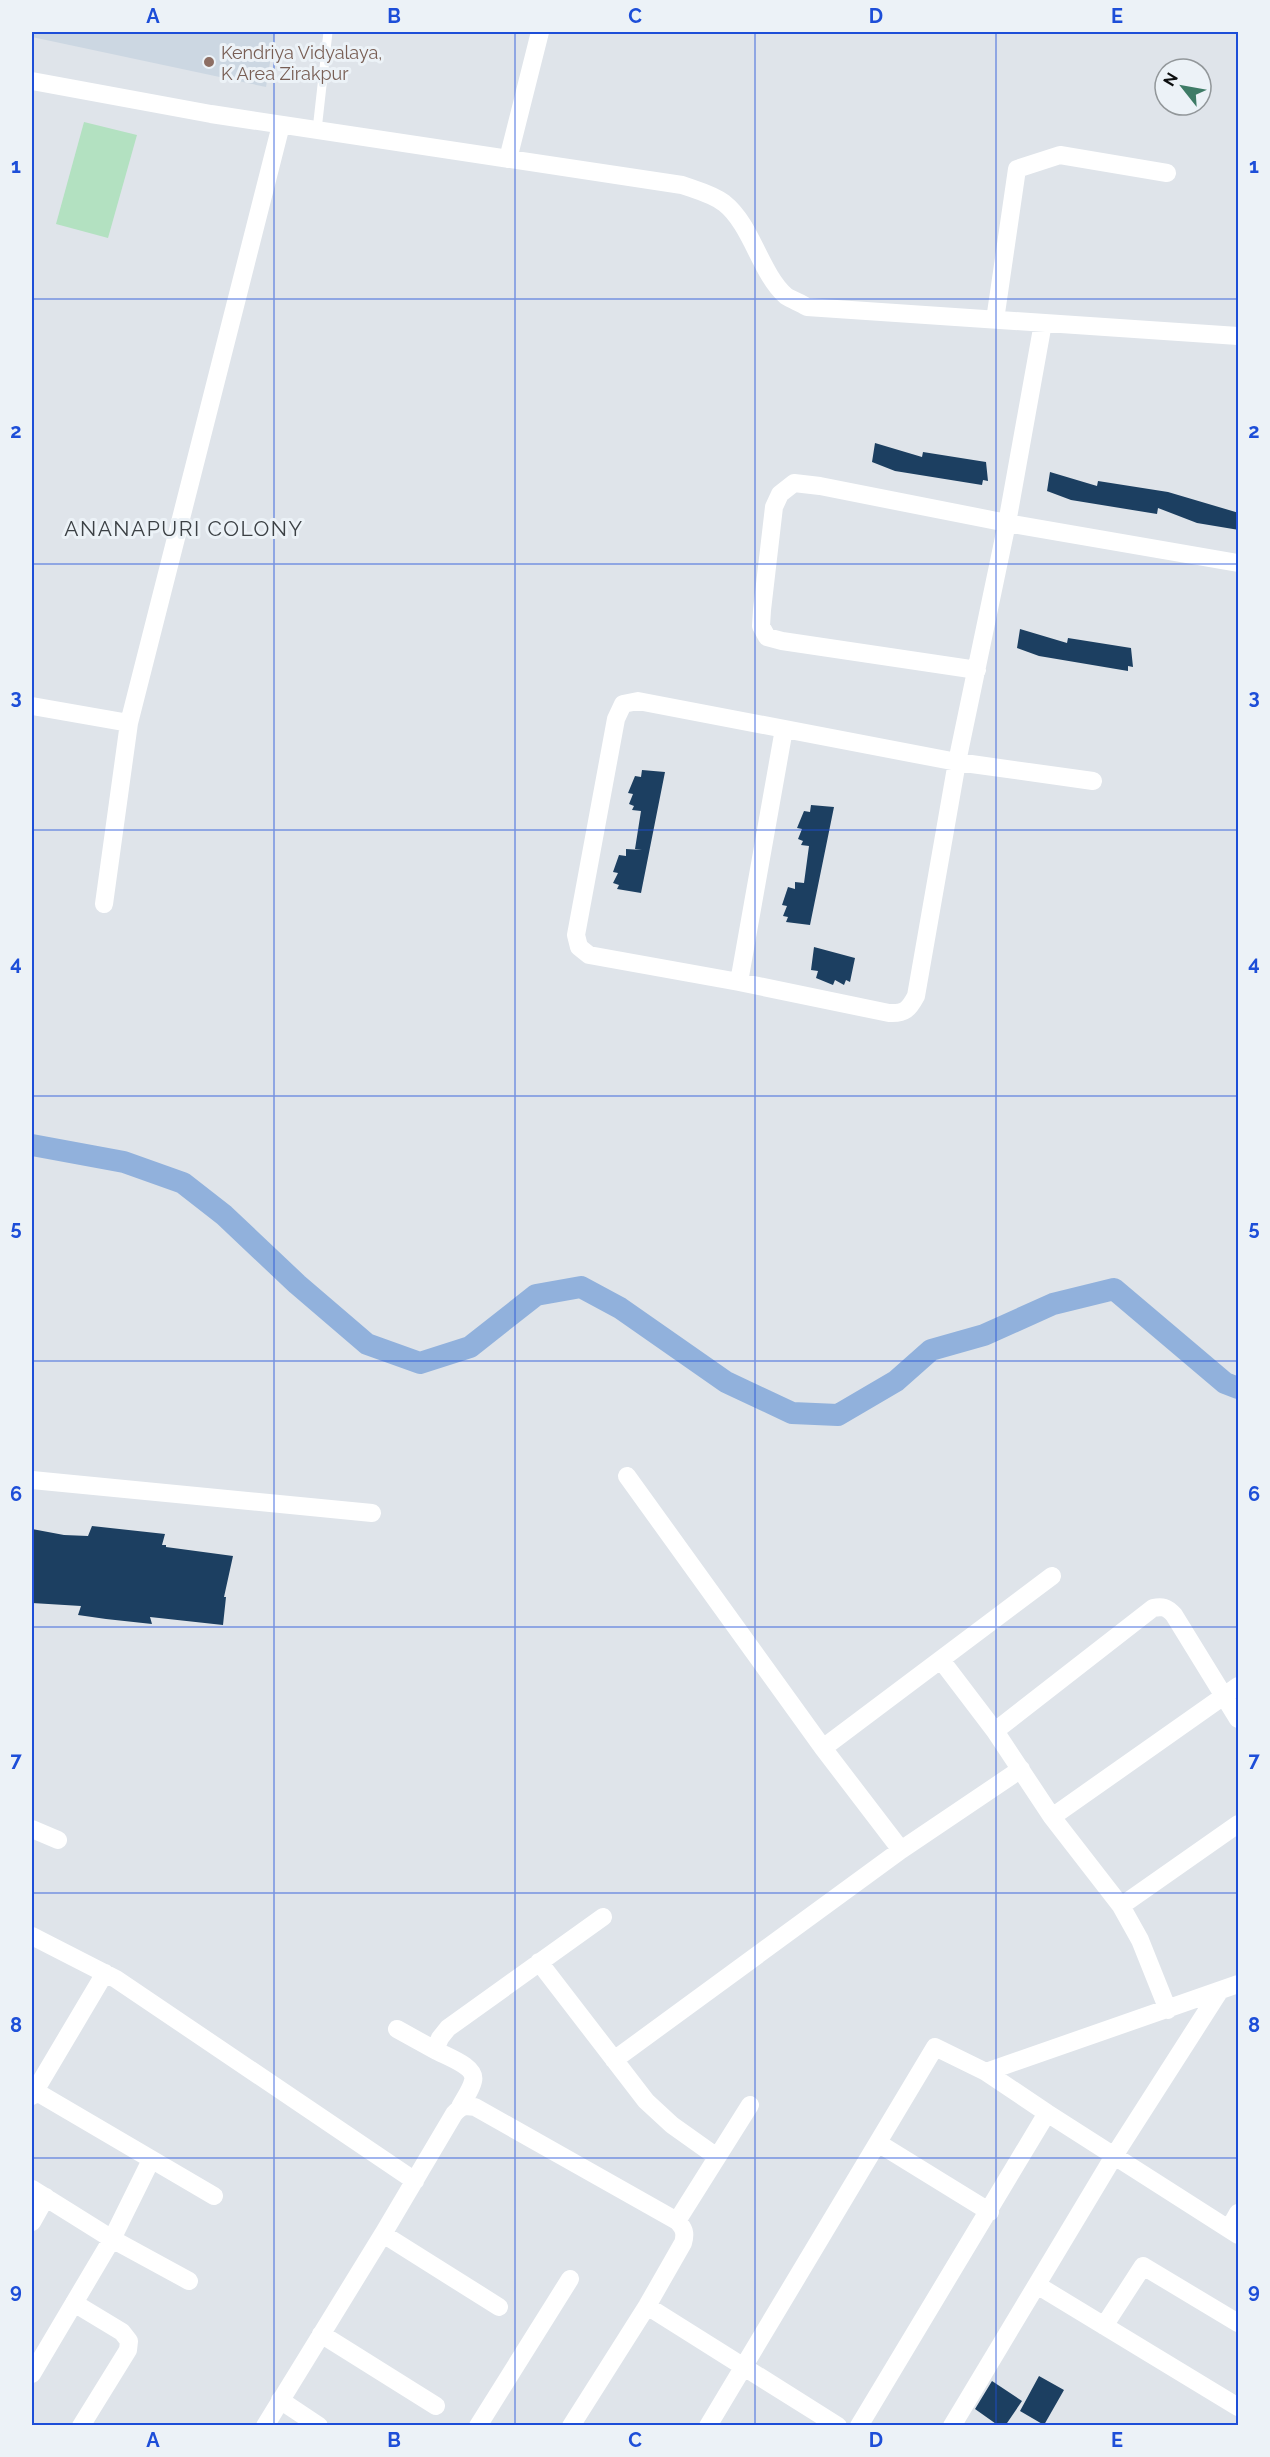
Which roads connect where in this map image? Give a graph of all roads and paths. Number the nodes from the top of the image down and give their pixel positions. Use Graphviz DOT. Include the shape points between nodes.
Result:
graph roads {
  1 [pos="328,32"];
  2 [pos="540,32"];
  3 [pos="32,81"];
  4 [pos="281,125"];
  5 [pos="317,130"];
  6 [pos="508,159"];
  7 [pos="1167,173"];
  8 [pos="995,320"];
  9 [pos="1043,323"];
  10 [pos="1239,336"];
  11 [pos="1007,523"];
  12 [pos="1239,563"];
  13 [pos="977,670"];
  14 [pos="32,706"];
  15 [pos="129,723"];
  16 [pos="784,729"];
  17 [pos="957,762"];
  18 [pos="1093,781"];
  19 [pos="104,904"];
  20 [pos="739,982"];
  21 [pos="627,1476"];
  22 [pos="32,1480"];
  23 [pos="372,1513"];
  24 [pos="1052,1576"];
  25 [pos="941,1660"];
  26 [pos="1239,1686"];
  27 [pos="1223,1696"];
  28 [pos="1239,1719"];
  29 [pos="995,1731"];
  30 [pos="823,1748"];
  31 [pos="1021,1769"];
  32 [pos="1052,1817"];
  33 [pos="1239,1824"];
  34 [pos="32,1829"];
  35 [pos="58,1839"];
  36 [pos="901,1850"];
  37 [pos="1121,1906"];
  38 [pos="603,1917"];
  39 [pos="32,1936"];
  40 [pos="539,1962"];
  41 [pos="105,1973"];
  42 [pos="1239,1984"];
  43 [pos="1218,1992"];
  44 [pos="1168,2010"];
  45 [pos="397,2029"];
  46 [pos="435,2050"];
  47 [pos="614,2060"];
  48 [pos="986,2072"];
  49 [pos="33,2093"];
  50 [pos="750,2105"];
  51 [pos="460,2107"];
  52 [pos="1047,2113"];
  53 [pos="878,2143"];
  54 [pos="1114,2156"];
  55 [pos="717,2157"];
  56 [pos="151,2160"];
  57 [pos="415,2181"];
  58 [pos="39,2193"];
  59 [pos="214,2196"];
  60 [pos="990,2212"];
  61 [pos="1239,2213"];
  62 [pos="677,2221"];
  63 [pos="32,2222"];
  64 [pos="1234,2232"];
  65 [pos="383,2234"];
  66 [pos="112,2239"];
  67 [pos="570,2279"];
  68 [pos="189,2281"];
  69 [pos="1037,2285"];
  70 [pos="74,2303"];
  71 [pos="647,2306"];
  72 [pos="499,2307"];
  73 [pos="1239,2323"];
  74 [pos="1104,2326"];
  75 [pos="321,2334"];
  76 [pos="743,2368"];
  77 [pos="32,2374"];
  78 [pos="280,2400"];
  79 [pos="436,2406"];
  80 [pos="1239,2407"];
  81 [pos="81,2426"];
  82 [pos="266,2426"];
  83 [pos="319,2426"];
  84 [pos="478,2426"];
  85 [pos="571,2426"];
  86 [pos="708,2426"];
  87 [pos="838,2426"];
  88 [pos="859,2426"];
  89 [pos="952,2426"];
  1 -- 5 [label="lane"];
  2 -- 6 [label="street"];
  3 -- 4 [label="street"];
  4 -- 5 [label="street"];
  4 -- 15 [label="street"];
  5 -- 6 [label="street"];
  6 -- 8 [label="street" via="682,185 709,194 738,219 786,296 807,307"];
  7 -- 8 [label="street" via="1060,155 1017,170"];
  8 -- 9 [label="street"];
  9 -- 10 [label="street"];
  9 -- 11 [label="street"];
  11 -- 12 [label="street"];
  11 -- 13 [label="street"];
  11 -- 13 [label="street" via="794,483 780,494 774,507 761,618 767,637"];
  13 -- 17 [label="street"];
  14 -- 15 [label="street"];
  15 -- 19 [label="street"];
  16 -- 17 [label="street"];
  16 -- 20 [label="street"];
  16 -- 20 [label="street" via="638,700 623,704 615,718 576,935 579,947 590,955"];
  17 -- 18 [label="street"];
  17 -- 20 [label="street" via="916,996 909,1008 900,1014 889,1013"];
  21 -- 30 [label="street"];
  22 -- 23 [label="street"];
  24 -- 25 [label="street"];
  25 -- 29 [label="street"];
  25 -- 30 [label="street"];
  26 -- 27 [label="street"];
  27 -- 28 [label="street"];
  27 -- 29 [label="street" via="1174,1615 1161,1606 1153,1608"];
  27 -- 32 [label="street"];
  29 -- 31 [label="street"];
  30 -- 36 [label="street"];
  31 -- 32 [label="street"];
  31 -- 36 [label="street"];
  32 -- 37 [label="street"];
  33 -- 37 [label="street"];
  34 -- 35 [label="street"];
  36 -- 47 [label="street"];
  37 -- 44 [label="street" via="1140,1940"];
  38 -- 40 [label="street"];
  39 -- 41 [label="street"];
  40 -- 46 [label="street" via="448,2028"];
  40 -- 47 [label="street"];
  41 -- 49 [label="street"];
  41 -- 57 [label="street"];
  42 -- 43 [label="street"];
  43 -- 44 [label="street"];
  43 -- 54 [label="street"];
  44 -- 48 [label="street"];
  45 -- 46 [label="street"];
  46 -- 51 [label="street" via="473,2074"];
  47 -- 55 [label="street" via="655,2110"];
  48 -- 52 [label="street"];
  48 -- 53 [label="street" via="935,2047"];
  49 -- 56 [label="street"];
  50 -- 55 [label="street"];
  51 -- 57 [label="street"];
  51 -- 62 [label="street" via="475,2107"];
  52 -- 54 [label="street"];
  52 -- 60 [label="street"];
  53 -- 60 [label="street"];
  53 -- 76 [label="street"];
  54 -- 64 [label="street"];
  54 -- 69 [label="street"];
  55 -- 62 [label="street"];
  56 -- 59 [label="street"];
  56 -- 66 [label="street"];
  57 -- 65 [label="street"];
  58 -- 63 [label="street"];
  58 -- 66 [label="street"];
  60 -- 88 [label="street"];
  61 -- 64 [label="street"];
  62 -- 71 [label="street" via="683,2227 683,2244"];
  65 -- 72 [label="street"];
  65 -- 75 [label="street"];
  66 -- 68 [label="street"];
  66 -- 70 [label="street"];
  67 -- 84 [label="street"];
  69 -- 74 [label="street"];
  69 -- 89 [label="street"];
  70 -- 77 [label="street"];
  70 -- 81 [label="street" via="122,2332 129,2341 128,2350"];
  71 -- 76 [label="street"];
  71 -- 85 [label="street"];
  73 -- 74 [label="street" via="1143,2266"];
  74 -- 80 [label="street"];
  75 -- 78 [label="street"];
  75 -- 79 [label="street"];
  76 -- 86 [label="street"];
  76 -- 87 [label="street"];
  78 -- 82 [label="street"];
  78 -- 83 [label="street"];
}
